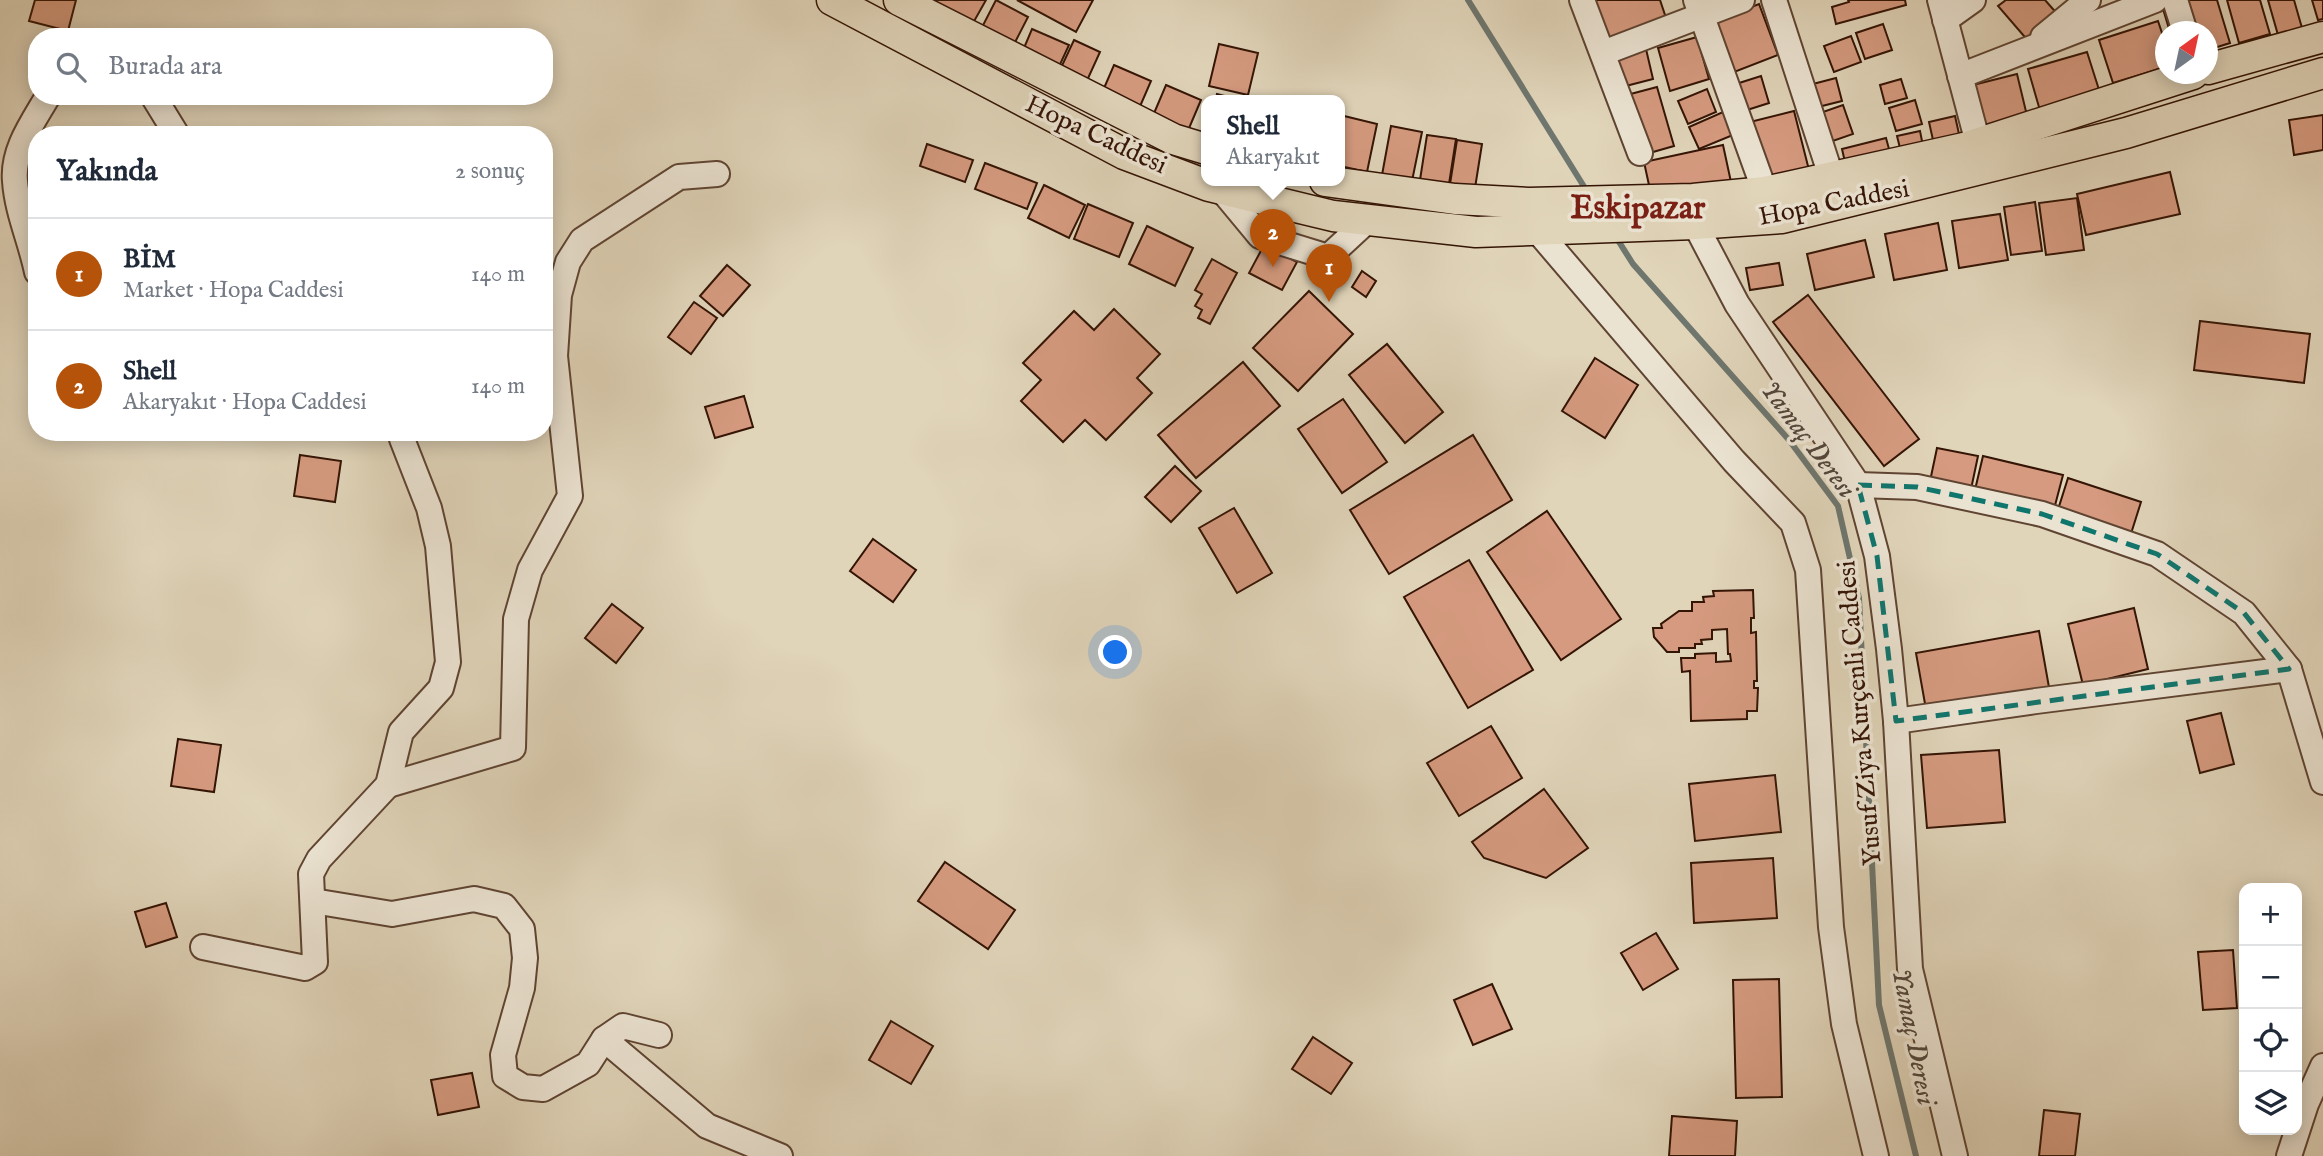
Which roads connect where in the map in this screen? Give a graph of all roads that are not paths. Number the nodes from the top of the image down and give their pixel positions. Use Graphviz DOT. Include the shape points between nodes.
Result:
graph roads {
  1 [pos="832,0"];
  2 [pos="899,0"];
  3 [pos="1582,0"];
  4 [pos="1742,0"];
  5 [pos="1774,0"];
  6 [pos="1973,0"];
  7 [pos="2088,0"];
  8 [pos="2155,0"];
  9 [pos="2175,0"];
  10 [pos="1699,7"];
  11 [pos="1942,10"];
  12 [pos="2182,21"];
  13 [pos="2323,37"];
  14 [pos="2025,52"];
  15 [pos="1603,53"];
  16 [pos="2218,66"];
  17 [pos="2323,72"];
  18 [pos="1960,76"];
  19 [pos="2167,84"];
  20 [pos="43,105"];
  21 [pos="159,105"];
  22 [pos="30,126"];
  23 [pos="171,126"];
  24 [pos="28,130"];
  25 [pos="1201,147"];
  26 [pos="1640,153"];
  27 [pos="1983,156"];
  28 [pos="717,174"];
  29 [pos="1832,179"];
  30 [pos="1201,181"];
  31 [pos="1345,184"];
  32 [pos="1215,186"];
  33 [pos="1221,188"];
  34 [pos="1765,192"];
  35 [pos="1694,211"];
  36 [pos="1532,216"];
  37 [pos="1368,220"];
  38 [pos="28,235"];
  39 [pos="403,441"];
  40 [pos="1858,485"];
  41 [pos="2289,669"];
  42 [pos="1896,720"];
  43 [pos="2323,782"];
  44 [pos="388,785"];
  45 [pos="313,901"];
  46 [pos="203,947"];
  47 [pos="659,1035"];
  48 [pos="604,1039"];
  49 [pos="2323,1066"];
  50 [pos="780,1156"];
  51 [pos="1876,1156"];
  52 [pos="1955,1156"];
  53 [pos="2289,1156"];
  1 -- 30 [label="main road, Hopa Caddesi" via="1124,153"];
  2 -- 25 [label="main road, Hopa Caddesi" via="1173,139"];
  3 -- 15 [label="street"];
  4 -- 10 [label="street"];
  5 -- 29 [label="street"];
  6 -- 11 [label="street"];
  7 -- 14 [label="street"];
  8 -- 14 [label="street"];
  9 -- 12 [label="street"];
  10 -- 15 [label="street"];
  10 -- 34 [label="street"];
  11 -- 18 [label="street"];
  13 -- 16 [label="main road"];
  14 -- 18 [label="street"];
  15 -- 26 [label="street"];
  17 -- 27 [label="main road, Hopa Caddesi" via="2126,133"];
  18 -- 27 [label="street"];
  19 -- 27 [label="main road, Hopa Caddesi"];
  20 -- 22 [label="street"];
  21 -- 23 [label="street"];
  24 -- 38 [label="street" via="16,162 15,182"];
  27 -- 29 [label="main road, Hopa Caddesi"];
  27 -- 35 [label="main road, Hopa Caddesi" via="1782,218"];
  28 -- 44 [label="street" via="679,177 582,240 568,262 559,295 555,355 570,496 530,570 516,619 513,748"];
  29 -- 34 [label="main road, Hopa Caddesi"];
  31 -- 36 [label="main road, Hopa Caddesi" via="1455,199"];
  32 -- 33 [label="main road, Hopa Caddesi"];
  33 -- 37 [label="main road, Hopa Caddesi" via="1333,216"];
  33 -- 37 [label="street" via="1260,236 1328,257"];
  34 -- 35 [label="main road, Hopa Caddesi"];
  35 -- 36 [label="main road, Hopa Caddesi"];
  35 -- 40 [label="street, Yusuf Ziya Kurçenli Caddesi" via="1737,304"];
  36 -- 37 [label="main road, Hopa Caddesi" via="1476,232"];
  36 -- 51 [label="street" via="1734,461 1793,523 1808,570 1844,1024"];
  39 -- 44 [label="street" via="429,508 438,546 448,663 441,688 401,732"];
  40 -- 41 [label="street" via="1917,487 2042,514 2157,554 2244,613"];
  40 -- 42 [label="street, Yusuf Ziya Kurçenli Caddesi" via="1877,556"];
  41 -- 42 [label="street"];
  41 -- 43 [label="street"];
  42 -- 52 [label="street, Yusuf Ziya Kurçenli Caddesi" via="1910,968"];
  44 -- 45 [label="street" via="319,859 311,874"];
  45 -- 46 [label="street" via="315,962 305,968"];
  45 -- 48 [label="street" via="392,914 474,899 504,906 522,929 525,958 522,988 503,1055 506,1076 523,1087 543,1089 588,1064"];
  47 -- 48 [label="street" via="622,1026"];
  48 -- 50 [label="street" via="707,1126"];
  49 -- 53 [label="street"];
}
